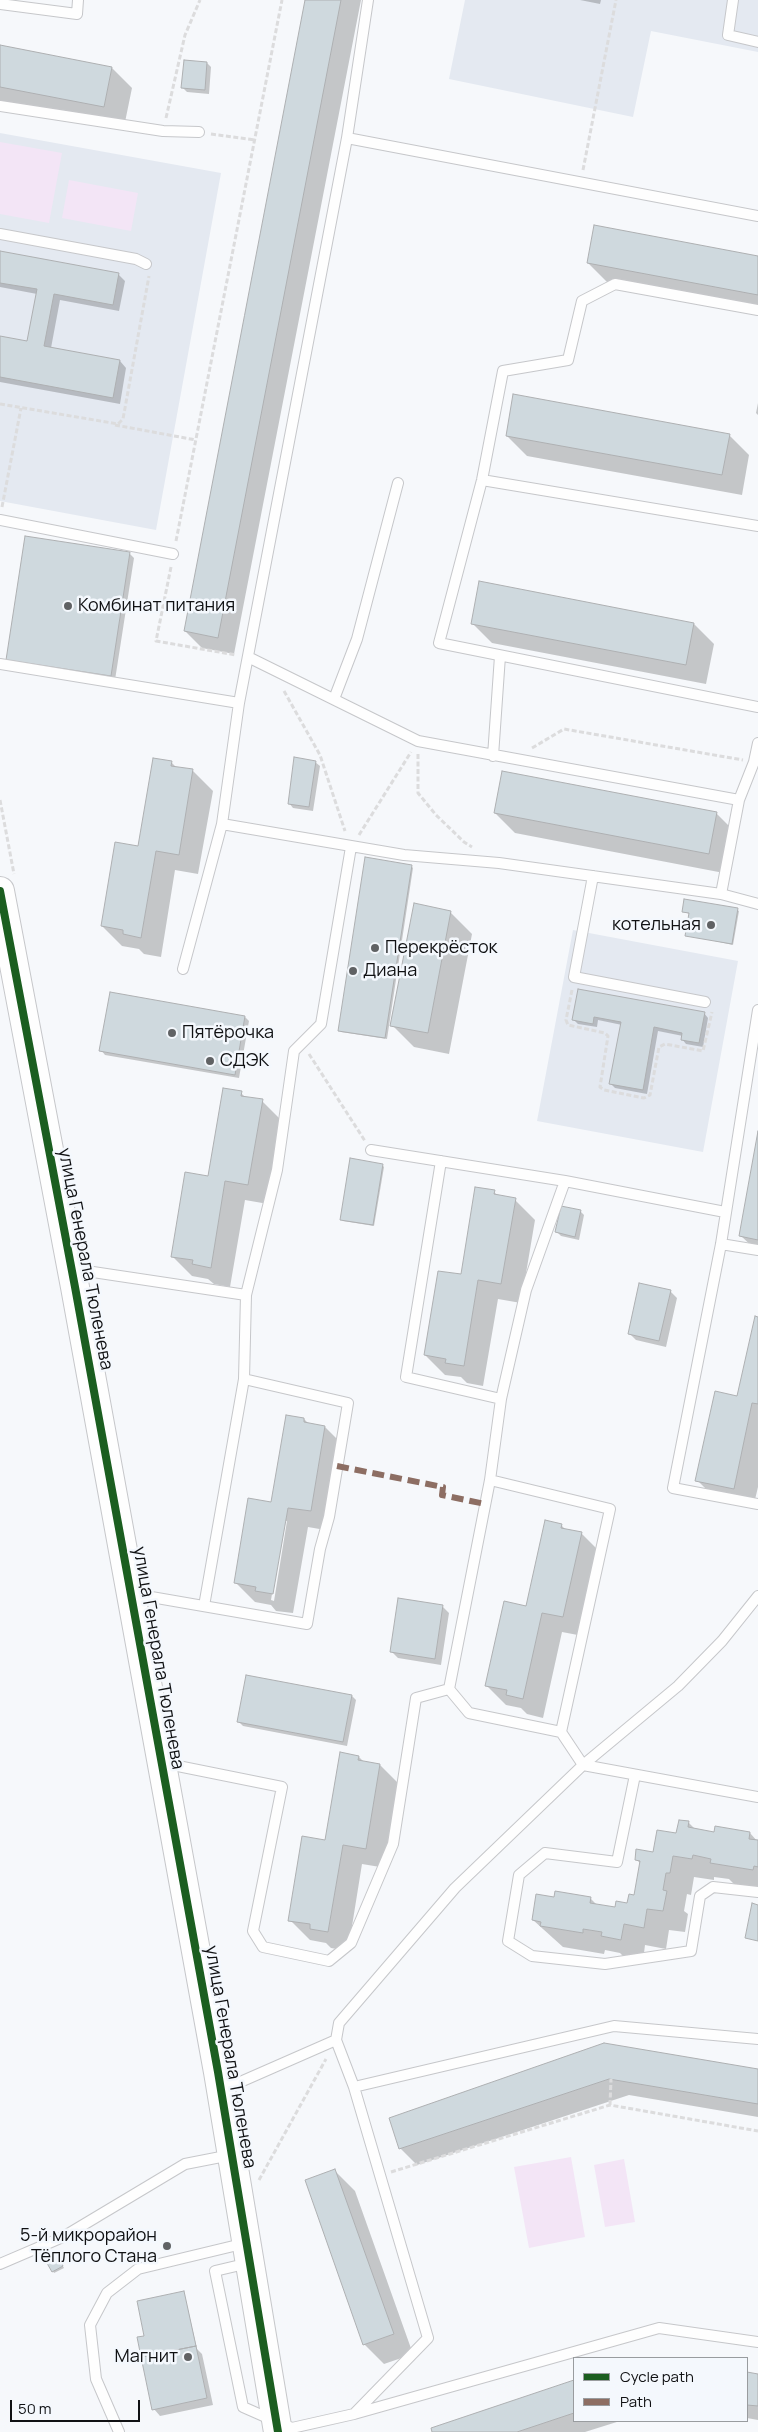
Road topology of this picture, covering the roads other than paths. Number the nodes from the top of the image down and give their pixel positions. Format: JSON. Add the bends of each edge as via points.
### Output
{"nodes":[{"id":1,"x":78,"y":0,"type":"edge"},
{"id":2,"x":368,"y":0,"type":"edge"},
{"id":3,"x":733,"y":0,"type":"edge"},
{"id":4,"x":0,"y":4,"type":"edge"},
{"id":5,"x":758,"y":42,"type":"edge"},
{"id":6,"x":0,"y":106,"type":"edge"},
{"id":7,"x":199,"y":132,"type":"road end"},
{"id":8,"x":347,"y":138,"type":"junction"},
{"id":9,"x":758,"y":216,"type":"edge"},
{"id":10,"x":0,"y":234,"type":"edge"},
{"id":11,"x":146,"y":264,"type":"road end"},
{"id":12,"x":758,"y":310,"type":"edge"},
{"id":13,"x":482,"y":480,"type":"junction"},
{"id":14,"x":398,"y":482,"type":"dead end"},
{"id":15,"x":0,"y":520,"type":"edge"},
{"id":16,"x":758,"y":526,"type":"edge"},
{"id":17,"x":173,"y":554,"type":"road end"},
{"id":18,"x":500,"y":656,"type":"junction"},
{"id":19,"x":248,"y":657,"type":"junction"},
{"id":20,"x":0,"y":664,"type":"edge"},
{"id":21,"x":334,"y":700,"type":"junction"},
{"id":22,"x":239,"y":703,"type":"junction"},
{"id":23,"x":758,"y":707,"type":"edge"},
{"id":24,"x":758,"y":743,"type":"edge"},
{"id":25,"x":494,"y":756,"type":"junction"},
{"id":26,"x":756,"y":762,"type":"edge"},
{"id":27,"x":740,"y":800,"type":"junction"},
{"id":28,"x":222,"y":824,"type":"junction"},
{"id":29,"x":351,"y":847,"type":"junction"},
{"id":30,"x":593,"y":876,"type":"junction"},
{"id":31,"x":0,"y":891,"type":"edge"},
{"id":32,"x":721,"y":894,"type":"junction"},
{"id":33,"x":758,"y":904,"type":"edge"},
{"id":34,"x":183,"y":969,"type":"dead end"},
{"id":35,"x":705,"y":1002,"type":"road end"},
{"id":36,"x":758,"y":1010,"type":"edge"},
{"id":37,"x":370,"y":1150,"type":"road end"},
{"id":38,"x":441,"y":1161,"type":"junction"},
{"id":39,"x":565,"y":1181,"type":"junction"},
{"id":40,"x":725,"y":1212,"type":"junction"},
{"id":41,"x":721,"y":1244,"type":"junction"},
{"id":42,"x":758,"y":1250,"type":"edge"},
{"id":43,"x":72,"y":1268,"type":"junction"},
{"id":44,"x":246,"y":1295,"type":"junction"},
{"id":45,"x":244,"y":1379,"type":"junction"},
{"id":46,"x":501,"y":1398,"type":"junction"},
{"id":47,"x":490,"y":1480,"type":"junction"},
{"id":48,"x":758,"y":1504,"type":"edge"},
{"id":49,"x":130,"y":1593,"type":"junction"},
{"id":50,"x":758,"y":1596,"type":"edge"},
{"id":51,"x":204,"y":1606,"type":"junction"},
{"id":52,"x":449,"y":1689,"type":"junction"},
{"id":53,"x":561,"y":1732,"type":"junction"},
{"id":54,"x":162,"y":1762,"type":"junction"},
{"id":55,"x":583,"y":1765,"type":"junction"},
{"id":56,"x":634,"y":1775,"type":"junction"},
{"id":57,"x":758,"y":1797,"type":"edge"},
{"id":58,"x":758,"y":1892,"type":"edge"},
{"id":59,"x":758,"y":2039,"type":"edge"},
{"id":60,"x":336,"y":2040,"type":"junction"},
{"id":61,"x":354,"y":2087,"type":"junction"},
{"id":62,"x":221,"y":2090,"type":"junction"},
{"id":63,"x":232,"y":2155,"type":"junction"},
{"id":64,"x":249,"y":2253,"type":"junction"},
{"id":65,"x":0,"y":2264,"type":"edge"},
{"id":66,"x":758,"y":2342,"type":"edge"},
{"id":67,"x":354,"y":2414,"type":"junction"},
{"id":68,"x":278,"y":2427,"type":"edge"},
{"id":69,"x":119,"y":2432,"type":"edge"}],
"edges":[{"from":1,"to":4,"type":"lane","via":[[77,14]]},
{"from":2,"to":8,"type":"lane"},
{"from":3,"to":5,"type":"lane","via":[[728,35]]},
{"from":6,"to":7,"type":"lane","via":[[163,131]]},
{"from":8,"to":9,"type":"lane"},
{"from":8,"to":19,"type":"lane"},
{"from":10,"to":11,"type":"lane","via":[[136,259]]},
{"from":12,"to":13,"type":"lane","via":[[615,284],[582,301],[568,360],[503,371]]},
{"from":13,"to":16,"type":"lane"},
{"from":13,"to":18,"type":"lane","via":[[439,643]]},
{"from":14,"to":21,"type":"lane","via":[[357,639]]},
{"from":15,"to":17,"type":"lane"},
{"from":18,"to":23,"type":"lane"},
{"from":18,"to":25,"type":"lane"},
{"from":19,"to":21,"type":"lane"},
{"from":19,"to":22,"type":"lane"},
{"from":20,"to":22,"type":"lane"},
{"from":21,"to":25,"type":"lane","via":[[418,740]]},
{"from":22,"to":28,"type":"lane"},
{"from":24,"to":26,"type":"lane"},
{"from":25,"to":27,"type":"lane"},
{"from":26,"to":27,"type":"lane"},
{"from":27,"to":32,"type":"lane"},
{"from":28,"to":29,"type":"lane"},
{"from":28,"to":34,"type":"lane"},
{"from":29,"to":30,"type":"lane"},
{"from":29,"to":44,"type":"lane","via":[[321,1024],[294,1051],[277,1170]]},
{"from":30,"to":32,"type":"lane"},
{"from":30,"to":35,"type":"lane","via":[[574,977]]},
{"from":31,"to":43,"type":"street","name":"улица Генерала Тюленева"},
{"from":32,"to":33,"type":"lane"},
{"from":36,"to":40,"type":"lane"},
{"from":37,"to":38,"type":"lane"},
{"from":38,"to":39,"type":"lane"},
{"from":38,"to":46,"type":"lane","via":[[406,1377]]},
{"from":39,"to":40,"type":"lane"},
{"from":39,"to":46,"type":"lane","via":[[526,1290]]},
{"from":40,"to":41,"type":"lane"},
{"from":41,"to":42,"type":"lane"},
{"from":41,"to":48,"type":"lane","via":[[673,1488]]},
{"from":43,"to":44,"type":"lane"},
{"from":43,"to":49,"type":"street","name":"улица Генерала Тюленева"},
{"from":44,"to":45,"type":"lane"},
{"from":45,"to":51,"type":"lane"},
{"from":45,"to":51,"type":"lane","via":[[348,1403],[329,1517],[307,1624]]},
{"from":46,"to":47,"type":"lane"},
{"from":47,"to":52,"type":"lane"},
{"from":47,"to":53,"type":"lane","via":[[610,1509]]},
{"from":49,"to":51,"type":"lane"},
{"from":49,"to":54,"type":"street","name":"улица Генерала Тюленева"},
{"from":50,"to":55,"type":"lane","via":[[722,1641],[678,1686]]},
{"from":52,"to":53,"type":"lane","via":[[469,1713]]},
{"from":52,"to":54,"type":"lane","via":[[416,1698],[393,1844],[351,1943],[329,1961],[263,1947],[253,1930],[282,1787]]},
{"from":53,"to":55,"type":"lane"},
{"from":54,"to":62,"type":"street","name":"улица Генерала Тюленева"},
{"from":55,"to":56,"type":"lane"},
{"from":55,"to":60,"type":"lane","via":[[455,1888],[339,2023]]},
{"from":56,"to":57,"type":"lane"},
{"from":56,"to":58,"type":"lane","via":[[617,1862],[545,1853],[520,1875],[508,1941],[532,1956],[605,1964],[691,1951],[700,1896],[713,1886]]},
{"from":59,"to":61,"type":"lane","via":[[614,2026]]},
{"from":60,"to":61,"type":"lane"},
{"from":60,"to":62,"type":"lane"},
{"from":61,"to":67,"type":"lane","via":[[428,2338]]},
{"from":62,"to":63,"type":"street","name":"улица Генерала Тюленева"},
{"from":63,"to":64,"type":"street","name":"улица Генерала Тюленева"},
{"from":63,"to":65,"type":"lane","via":[[186,2164],[63,2237]]},
{"from":64,"to":68,"type":"street","name":"улица Генерала Тюленева"},
{"from":64,"to":68,"type":"lane","via":[[215,2271],[243,2407]]},
{"from":64,"to":69,"type":"lane","via":[[138,2269],[106,2293],[90,2325],[96,2379]]},
{"from":66,"to":67,"type":"lane","via":[[658,2328]]},
{"from":67,"to":68,"type":"lane","via":[[292,2428]]}]}
